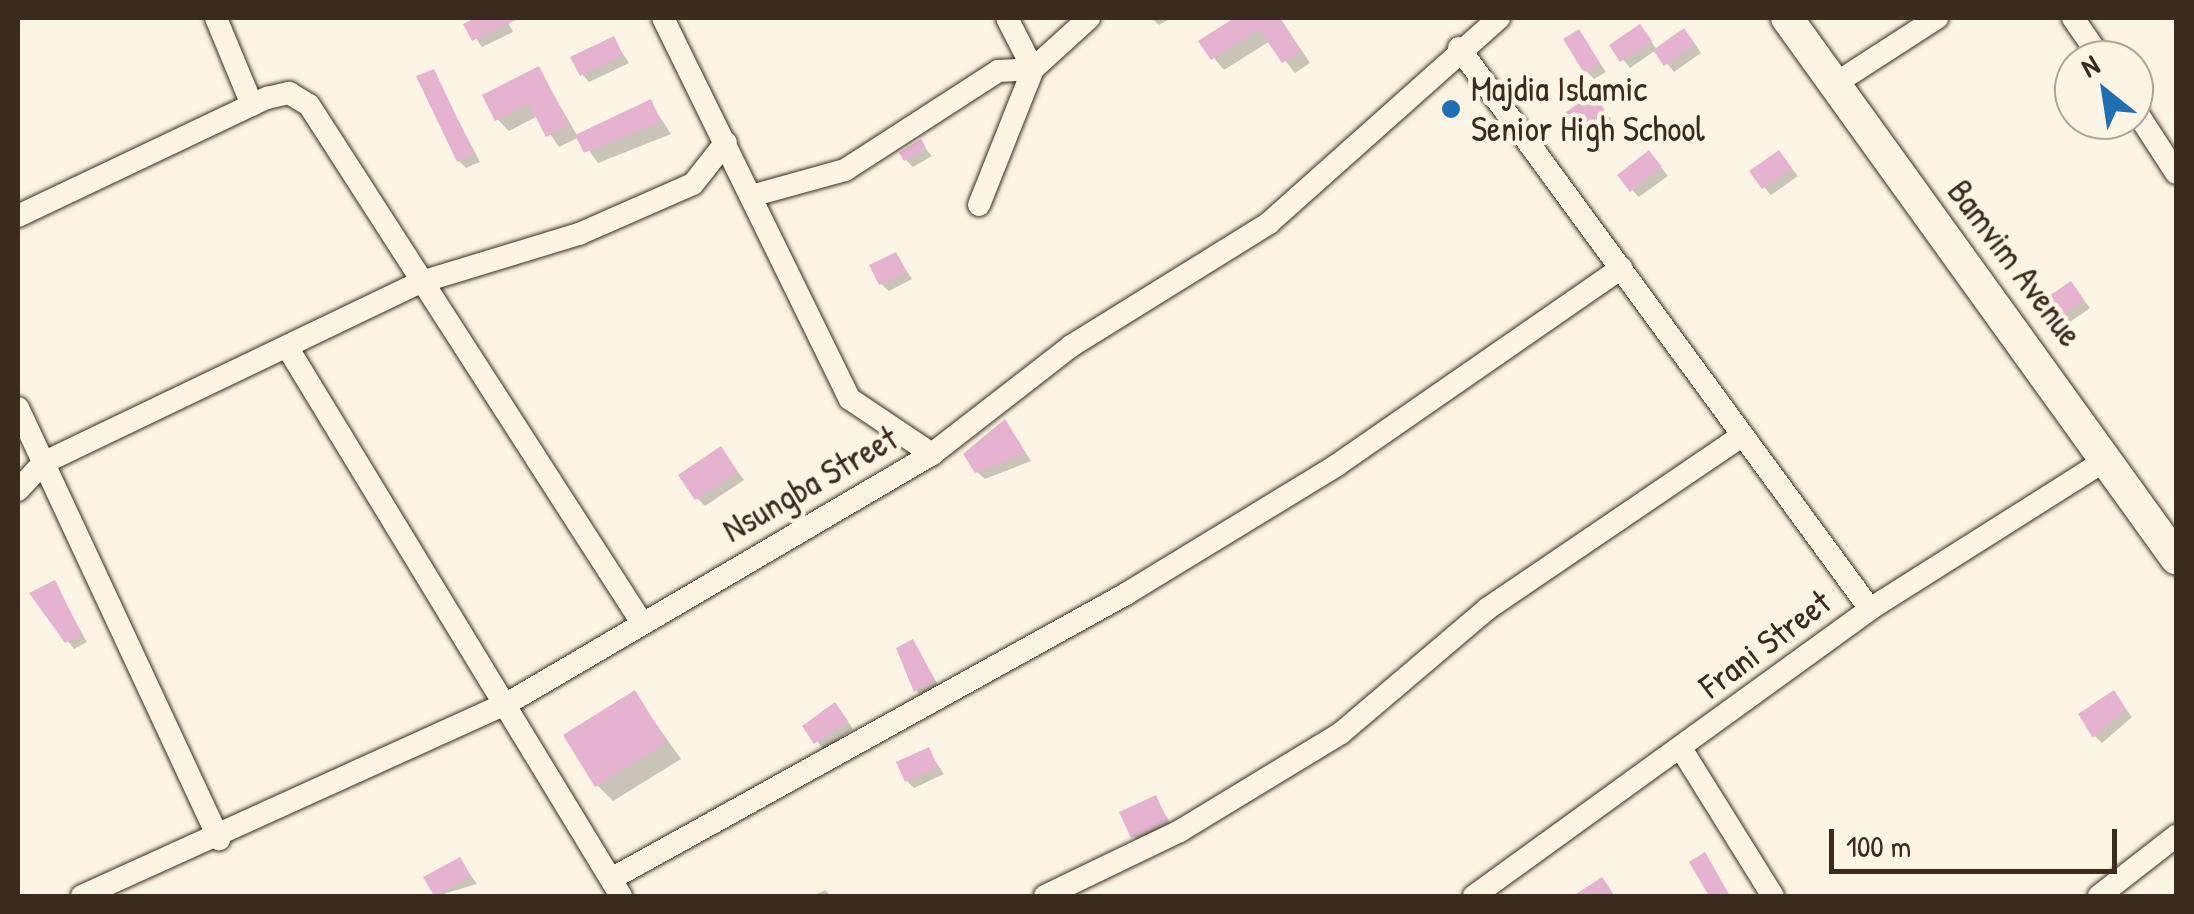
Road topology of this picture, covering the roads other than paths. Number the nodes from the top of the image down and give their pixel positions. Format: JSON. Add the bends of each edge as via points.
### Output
{"nodes":[{"id":1,"x":216,"y":18,"type":"edge"},
{"id":2,"x":663,"y":18,"type":"edge"},
{"id":3,"x":1006,"y":18,"type":"edge"},
{"id":4,"x":1089,"y":18,"type":"edge"},
{"id":5,"x":1499,"y":18,"type":"edge"},
{"id":6,"x":1786,"y":18,"type":"edge"},
{"id":7,"x":1937,"y":18,"type":"edge"},
{"id":8,"x":2073,"y":18,"type":"edge"},
{"id":9,"x":2088,"y":40,"type":"edge"},
{"id":10,"x":1459,"y":48,"type":"junction"},
{"id":11,"x":1033,"y":69,"type":"junction"},
{"id":12,"x":1833,"y":85,"type":"junction"},
{"id":13,"x":252,"y":105,"type":"junction"},
{"id":14,"x":2154,"y":139,"type":"edge"},
{"id":15,"x":726,"y":142,"type":"junction"},
{"id":16,"x":2176,"y":173,"type":"edge"},
{"id":17,"x":750,"y":196,"type":"junction"},
{"id":18,"x":979,"y":205,"type":"dead end"},
{"id":19,"x":18,"y":216,"type":"edge"},
{"id":20,"x":1622,"y":268,"type":"junction"},
{"id":21,"x":421,"y":282,"type":"junction"},
{"id":22,"x":289,"y":350,"type":"junction"},
{"id":23,"x":18,"y":408,"type":"edge"},
{"id":24,"x":1740,"y":436,"type":"junction"},
{"id":25,"x":932,"y":454,"type":"junction"},
{"id":26,"x":2107,"y":459,"type":"junction"},
{"id":27,"x":43,"y":464,"type":"junction"},
{"id":28,"x":18,"y":490,"type":"edge"},
{"id":29,"x":2176,"y":558,"type":"edge"},
{"id":30,"x":1870,"y":609,"type":"junction"},
{"id":31,"x":642,"y":623,"type":"junction"},
{"id":32,"x":508,"y":702,"type":"junction"},
{"id":33,"x":1682,"y":750,"type":"junction"},
{"id":34,"x":2176,"y":836,"type":"edge"},
{"id":35,"x":219,"y":839,"type":"junction"},
{"id":36,"x":616,"y":888,"type":"edge"},
{"id":37,"x":82,"y":896,"type":"edge"},
{"id":38,"x":1045,"y":896,"type":"edge"},
{"id":39,"x":1474,"y":896,"type":"edge"},
{"id":40,"x":1774,"y":896,"type":"edge"},
{"id":41,"x":2099,"y":896,"type":"edge"}],
"edges":[{"from":1,"to":13,"type":"street"},
{"from":2,"to":15,"type":"street"},
{"from":3,"to":11,"type":"street"},
{"from":4,"to":11,"type":"street"},
{"from":5,"to":10,"type":"street","name":"Nsungba Street"},
{"from":6,"to":12,"type":"street","name":"Bamvim Avenue"},
{"from":7,"to":12,"type":"street"},
{"from":8,"to":9,"type":"street"},
{"from":10,"to":20,"type":"street"},
{"from":10,"to":25,"type":"street","name":"Nsungba Street","via":[[1269,222],[1071,346]]},
{"from":11,"to":17,"type":"street","via":[[998,71],[845,170]]},
{"from":11,"to":18,"type":"street"},
{"from":12,"to":26,"type":"street","name":"Bamvim Avenue"},
{"from":13,"to":19,"type":"street"},
{"from":13,"to":21,"type":"street","via":[[289,94],[309,105]]},
{"from":14,"to":16,"type":"street"},
{"from":15,"to":17,"type":"street"},
{"from":15,"to":21,"type":"street","via":[[694,184],[579,234]]},
{"from":17,"to":25,"type":"street","via":[[850,399]]},
{"from":20,"to":24,"type":"street"},
{"from":20,"to":36,"type":"street","via":[[1337,465]]},
{"from":21,"to":22,"type":"street"},
{"from":21,"to":31,"type":"street"},
{"from":22,"to":27,"type":"street"},
{"from":22,"to":32,"type":"street"},
{"from":23,"to":27,"type":"street"},
{"from":24,"to":30,"type":"street"},
{"from":24,"to":38,"type":"street","via":[[1502,598],[1340,733],[1180,830]]},
{"from":25,"to":31,"type":"street","name":"Nsungba Street"},
{"from":26,"to":29,"type":"street","name":"Bamvim Avenue"},
{"from":26,"to":30,"type":"street","name":"Frani Street"},
{"from":27,"to":28,"type":"street"},
{"from":27,"to":35,"type":"street"},
{"from":30,"to":33,"type":"street","name":"Frani Street"},
{"from":31,"to":32,"type":"street","name":"Nsungba Street"},
{"from":32,"to":35,"type":"street","name":"Nsungba Street"},
{"from":32,"to":36,"type":"street"},
{"from":33,"to":39,"type":"street","name":"Frani Street"},
{"from":33,"to":40,"type":"street"},
{"from":34,"to":41,"type":"street"},
{"from":35,"to":37,"type":"street","name":"Nsungba Street"}]}
